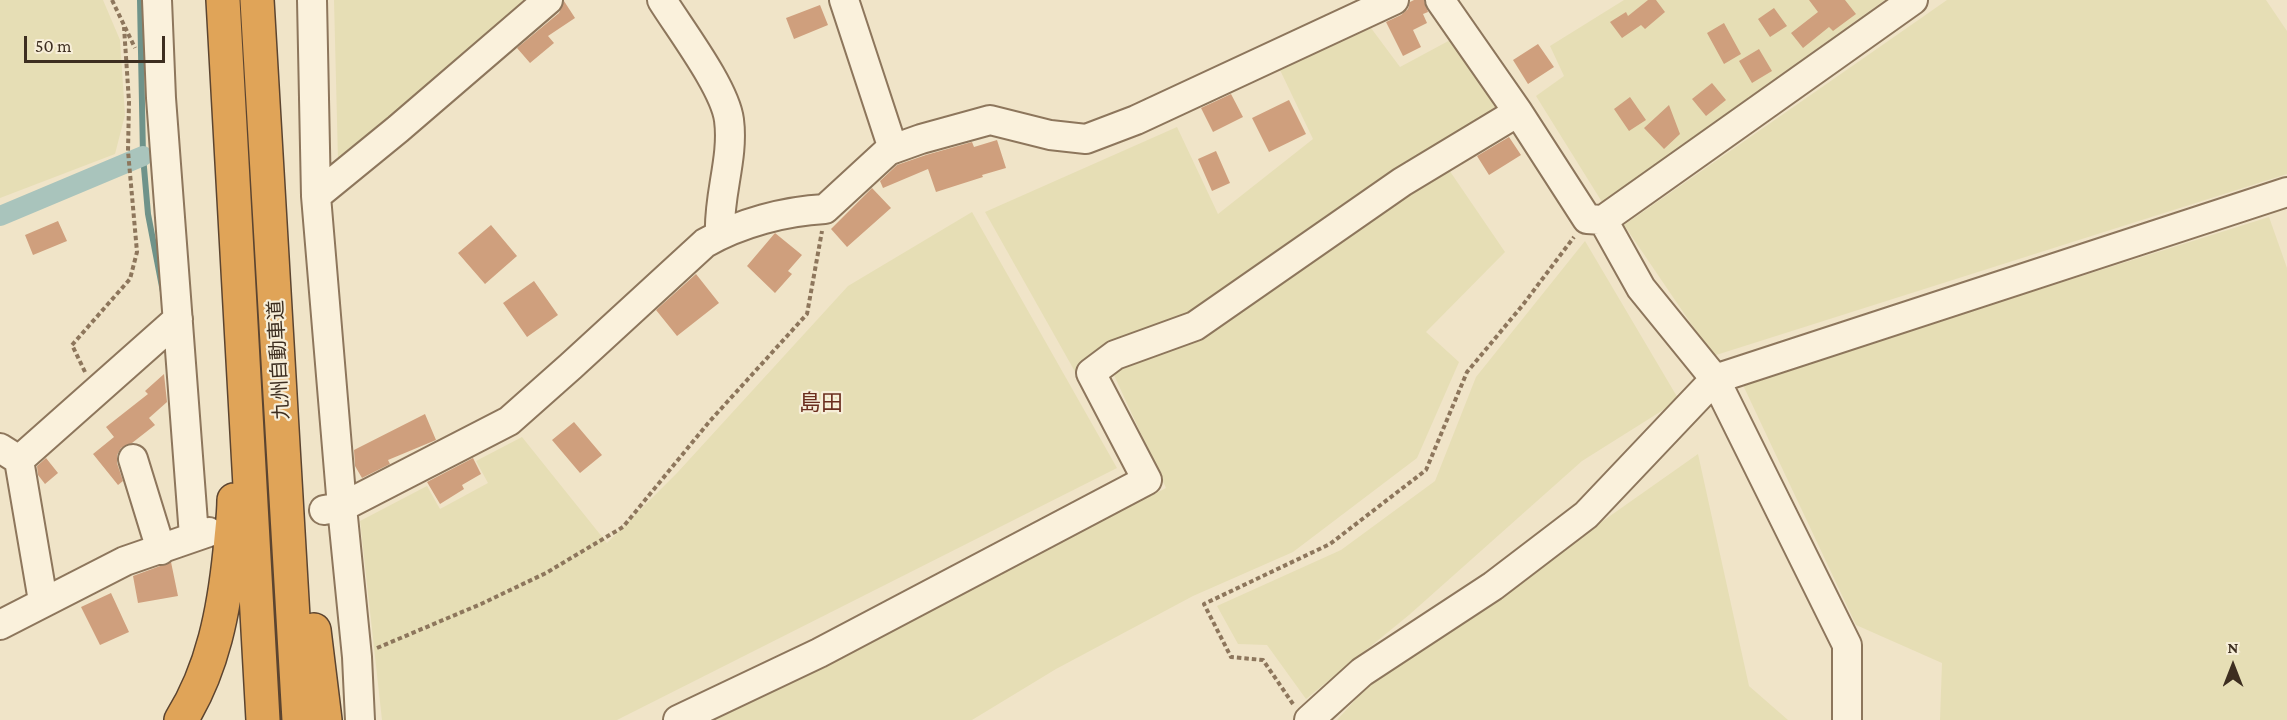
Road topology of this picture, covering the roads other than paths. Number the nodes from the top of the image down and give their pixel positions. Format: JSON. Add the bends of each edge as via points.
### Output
{"nodes":[{"id":1,"x":157,"y":0,"type":"edge"},
{"id":2,"x":223,"y":0,"type":"edge"},
{"id":3,"x":257,"y":0,"type":"edge"},
{"id":4,"x":312,"y":0,"type":"edge"},
{"id":5,"x":548,"y":0,"type":"edge"},
{"id":6,"x":662,"y":0,"type":"edge"},
{"id":7,"x":844,"y":0,"type":"edge"},
{"id":8,"x":1440,"y":0,"type":"edge"},
{"id":9,"x":1913,"y":0,"type":"edge"},
{"id":10,"x":1380,"y":3,"type":"edge"},
{"id":11,"x":1518,"y":112,"type":"junction"},
{"id":12,"x":893,"y":149,"type":"junction"},
{"id":13,"x":233,"y":172,"type":"junction"},
{"id":14,"x":316,"y":196,"type":"junction"},
{"id":15,"x":2286,"y":197,"type":"edge"},
{"id":16,"x":1595,"y":220,"type":"junction"},
{"id":17,"x":720,"y":234,"type":"junction"},
{"id":18,"x":178,"y":319,"type":"junction"},
{"id":19,"x":279,"y":370,"type":"junction"},
{"id":20,"x":1714,"y":379,"type":"junction"},
{"id":21,"x":10,"y":454,"type":"edge"},
{"id":22,"x":133,"y":459,"type":"dead end"},
{"id":23,"x":333,"y":509,"type":"junction"},
{"id":24,"x":161,"y":550,"type":"junction"},
{"id":25,"x":43,"y":601,"type":"junction"},
{"id":26,"x":0,"y":625,"type":"edge"},
{"id":27,"x":1304,"y":716,"type":"edge"},
{"id":28,"x":181,"y":720,"type":"edge"},
{"id":29,"x":263,"y":720,"type":"edge"},
{"id":30,"x":299,"y":720,"type":"edge"},
{"id":31,"x":325,"y":720,"type":"edge"},
{"id":32,"x":360,"y":720,"type":"edge"},
{"id":33,"x":678,"y":720,"type":"edge"},
{"id":34,"x":1846,"y":720,"type":"edge"}],
"edges":[{"from":1,"to":18,"type":"street"},
{"from":2,"to":13,"type":"highway","name":"九州自動車道"},
{"from":3,"to":19,"type":"highway","name":"九州自動車道"},
{"from":4,"to":14,"type":"street"},
{"from":5,"to":14,"type":"street"},
{"from":6,"to":17,"type":"street","via":[[719,90],[729,119]]},
{"from":7,"to":12,"type":"street"},
{"from":8,"to":11,"type":"street"},
{"from":9,"to":16,"type":"street"},
{"from":10,"to":12,"type":"street","via":[[1136,120],[1086,139],[1050,135],[990,120]]},
{"from":11,"to":16,"type":"street"},
{"from":11,"to":33,"type":"street","via":[[1402,182],[1195,326],[1115,355],[1091,373],[1147,480],[819,653]]},
{"from":12,"to":17,"type":"street","via":[[825,209],[773,217]]},
{"from":13,"to":28,"type":"highway","via":[[234,509],[226,594],[212,652]]},
{"from":13,"to":29,"type":"highway","name":"九州自動車道"},
{"from":14,"to":23,"type":"street"},
{"from":15,"to":20,"type":"street"},
{"from":16,"to":20,"type":"street","via":[[1641,288]]},
{"from":17,"to":23,"type":"street","via":[[705,243],[510,421]]},
{"from":18,"to":21,"type":"street"},
{"from":18,"to":24,"type":"street","via":[[201,534]]},
{"from":19,"to":30,"type":"highway","name":"九州自動車道"},
{"from":19,"to":31,"type":"highway"},
{"from":20,"to":27,"type":"street","via":[[1586,515],[1493,586],[1362,672]]},
{"from":20,"to":34,"type":"street","via":[[1847,645]]},
{"from":21,"to":25,"type":"street"},
{"from":22,"to":24,"type":"street"},
{"from":23,"to":32,"type":"street","via":[[357,657]]},
{"from":24,"to":25,"type":"street","via":[[125,561]]},
{"from":25,"to":26,"type":"street"}]}
